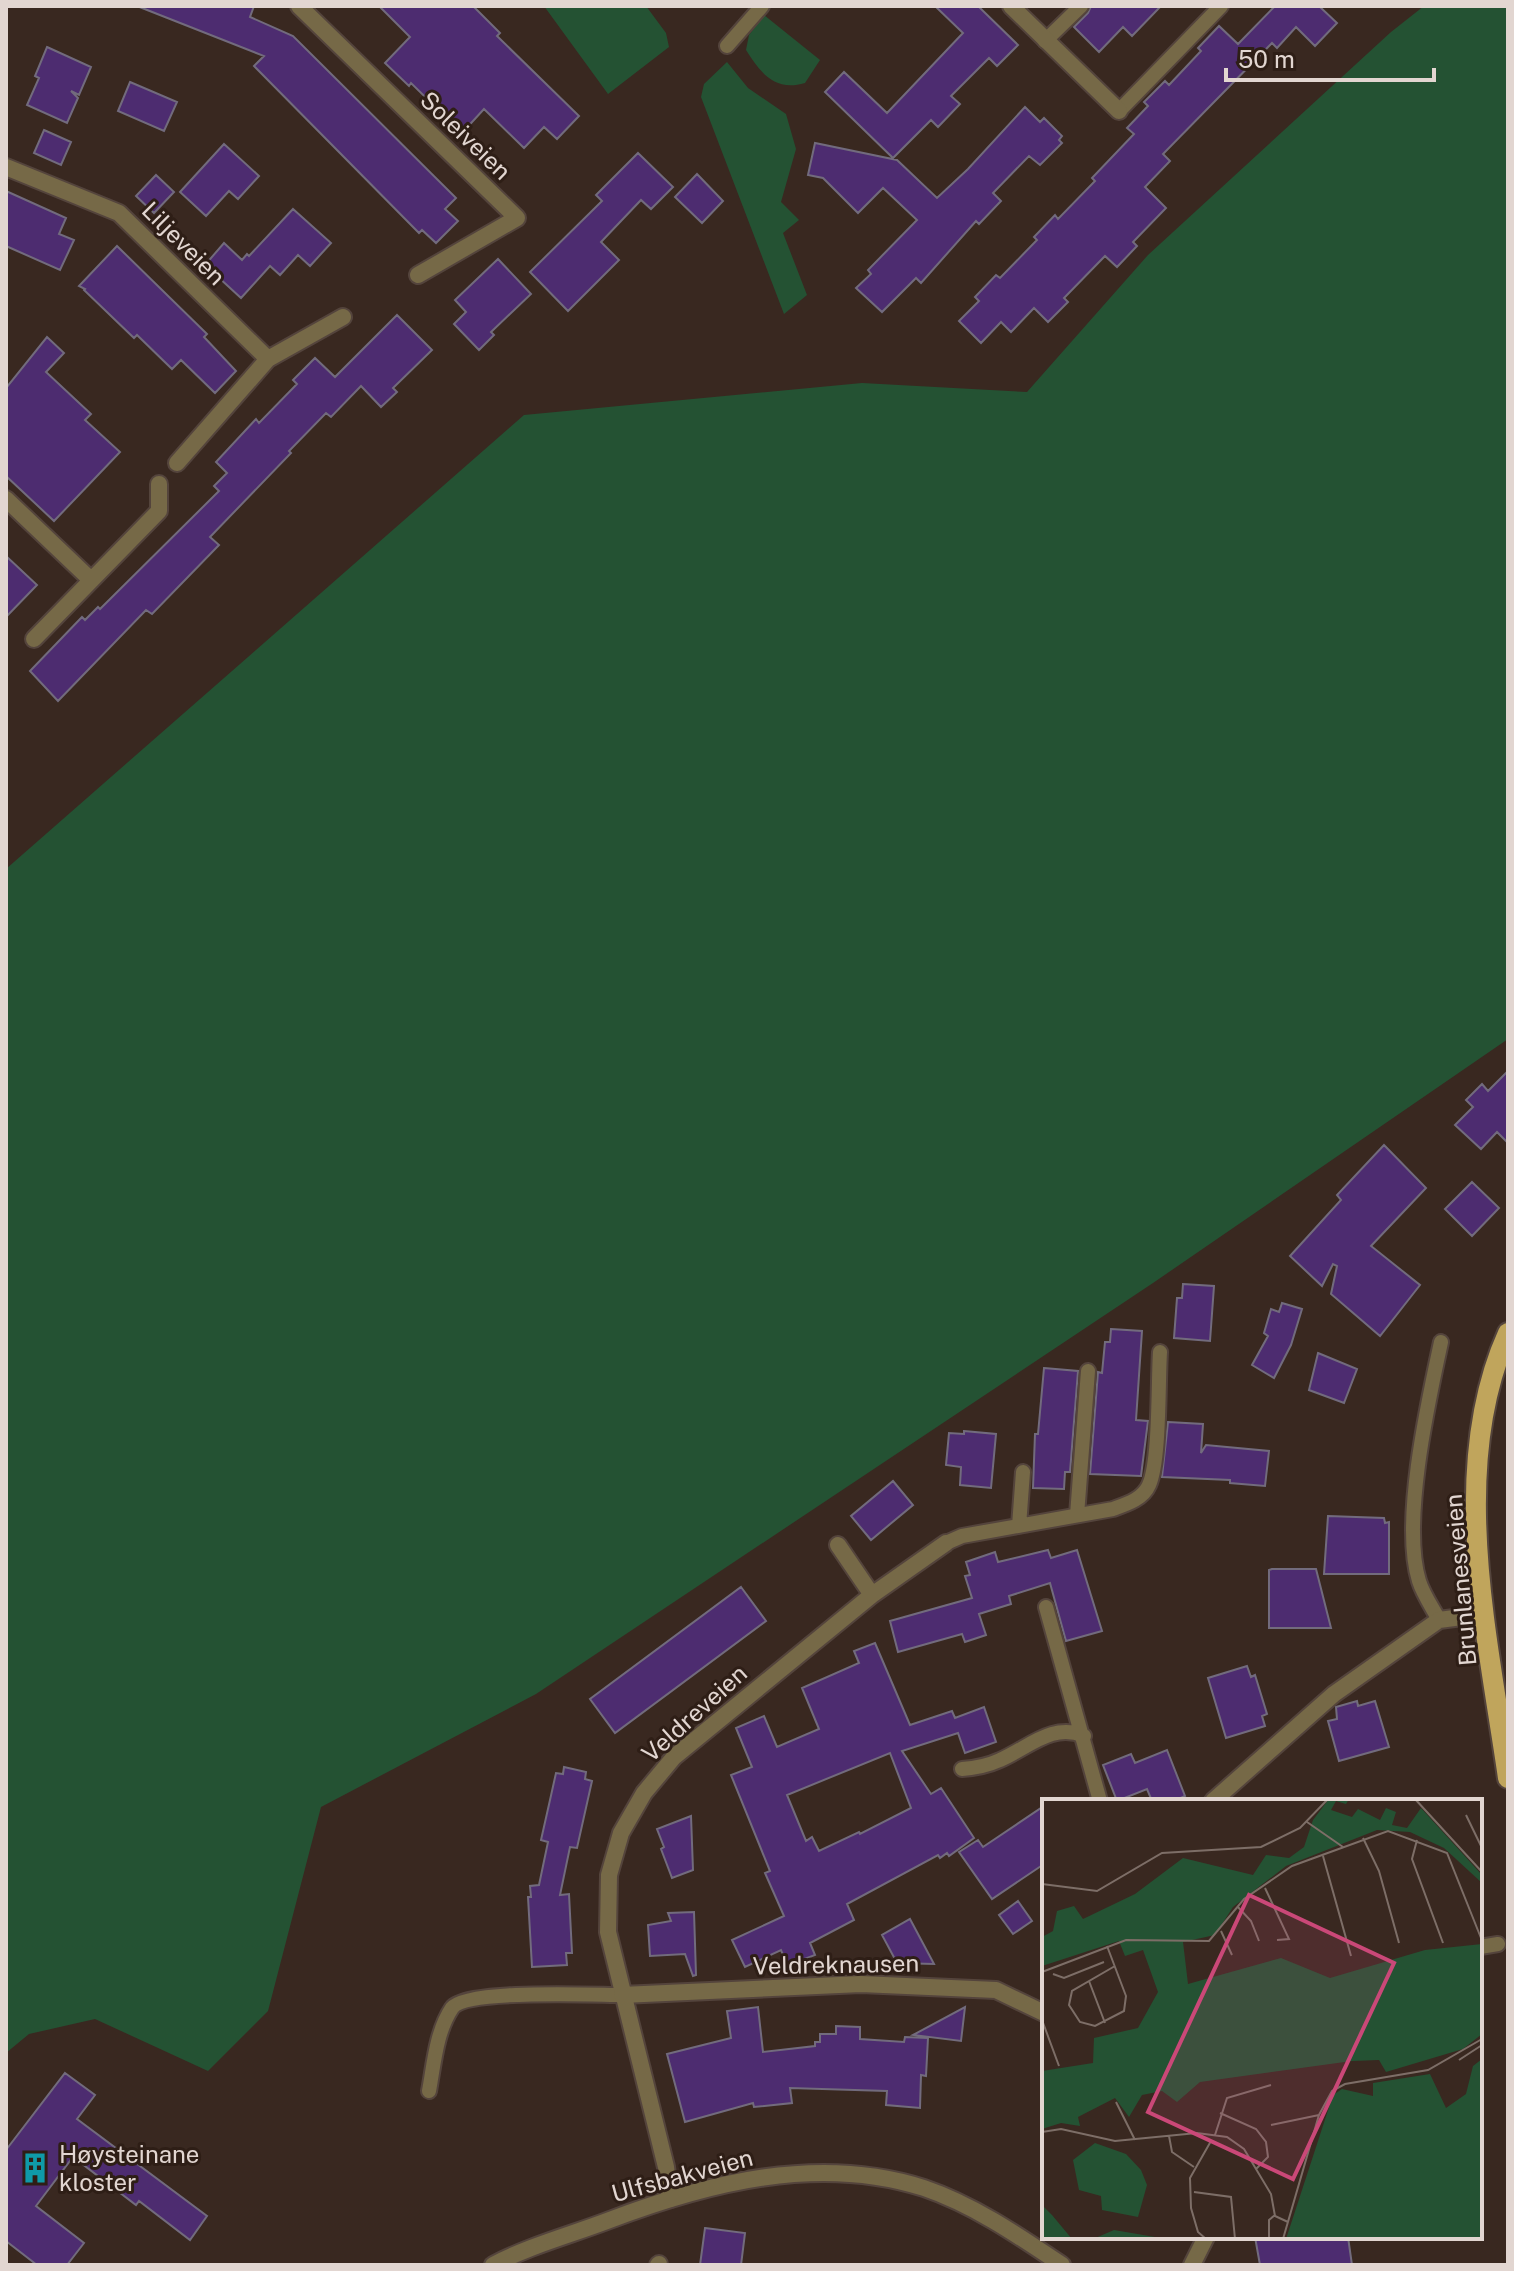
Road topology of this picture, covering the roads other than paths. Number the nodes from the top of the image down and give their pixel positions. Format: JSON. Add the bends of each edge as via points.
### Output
{"nodes":[{"id":1,"x":299,"y":6,"type":"edge"},
{"id":2,"x":762,"y":6,"type":"edge"},
{"id":3,"x":1011,"y":6,"type":"edge"},
{"id":4,"x":1081,"y":6,"type":"edge"},
{"id":5,"x":1221,"y":6,"type":"edge"},
{"id":6,"x":1045,"y":41,"type":"junction"},
{"id":7,"x":727,"y":46,"type":"dead end"},
{"id":8,"x":1119,"y":111,"type":"joint"},
{"id":9,"x":6,"y":167,"type":"edge"},
{"id":10,"x":418,"y":275,"type":"dead end"},
{"id":11,"x":343,"y":317,"type":"dead end"},
{"id":12,"x":268,"y":359,"type":"junction"},
{"id":13,"x":177,"y":463,"type":"dead end"},
{"id":14,"x":159,"y":484,"type":"dead end"},
{"id":15,"x":6,"y":499,"type":"edge"},
{"id":16,"x":91,"y":580,"type":"junction"},
{"id":17,"x":34,"y":639,"type":"dead end"},
{"id":18,"x":1508,"y":1333,"type":"edge"},
{"id":19,"x":1441,"y":1342,"type":"dead end"},
{"id":20,"x":1160,"y":1352,"type":"dead end"},
{"id":21,"x":1088,"y":1371,"type":"dead end"},
{"id":22,"x":1023,"y":1472,"type":"dead end"},
{"id":23,"x":1077,"y":1515,"type":"junction"},
{"id":24,"x":1019,"y":1526,"type":"junction"},
{"id":25,"x":946,"y":1543,"type":"joint"},
{"id":26,"x":838,"y":1545,"type":"dead end"},
{"id":27,"x":872,"y":1595,"type":"junction"},
{"id":28,"x":1046,"y":1607,"type":"dead end"},
{"id":29,"x":1485,"y":1614,"type":"junction"},
{"id":30,"x":1439,"y":1620,"type":"junction"},
{"id":31,"x":1084,"y":1736,"type":"junction"},
{"id":32,"x":962,"y":1769,"type":"dead end"},
{"id":33,"x":1508,"y":1778,"type":"edge"},
{"id":34,"x":1100,"y":1799,"type":"edge"},
{"id":35,"x":1215,"y":1799,"type":"edge"},
{"id":36,"x":1498,"y":1944,"type":"dead end"},
{"id":37,"x":1482,"y":1947,"type":"edge"},
{"id":38,"x":622,"y":1995,"type":"junction"},
{"id":39,"x":1042,"y":2012,"type":"edge"},
{"id":40,"x":429,"y":2091,"type":"dead end"},
{"id":41,"x":670,"y":2199,"type":"junction"},
{"id":42,"x":1205,"y":2239,"type":"edge"},
{"id":43,"x":493,"y":2265,"type":"edge"},
{"id":44,"x":1062,"y":2265,"type":"edge"},
{"id":45,"x":1192,"y":2265,"type":"edge"}],
"edges":[{"from":1,"to":10,"type":"street","name":"Soleiveien","via":[[517,218]]},
{"from":2,"to":7,"type":"lane"},
{"from":3,"to":6,"type":"street"},
{"from":4,"to":6,"type":"lane"},
{"from":5,"to":8,"type":"lane"},
{"from":6,"to":8,"type":"street"},
{"from":9,"to":12,"type":"street","name":"Liljeveien","via":[[119,213]]},
{"from":11,"to":12,"type":"street"},
{"from":12,"to":13,"type":"street"},
{"from":14,"to":16,"type":"street","via":[[159,511]]},
{"from":15,"to":16,"type":"street"},
{"from":16,"to":17,"type":"street"},
{"from":18,"to":29,"type":"main road","name":"Brunlanesveien","via":[[1490,1379],[1479,1441],[1477,1511]]},
{"from":19,"to":30,"type":"lane","via":[[1426,1411],[1413,1540],[1419,1582]]},
{"from":20,"to":23,"type":"lane","via":[[1150,1484],[1128,1504]]},
{"from":21,"to":23,"type":"lane"},
{"from":22,"to":24,"type":"lane"},
{"from":23,"to":24,"type":"lane"},
{"from":24,"to":25,"type":"lane"},
{"from":25,"to":27,"type":"street","name":"Veldreveien"},
{"from":26,"to":27,"type":"street"},
{"from":27,"to":38,"type":"street","name":"Veldreveien","via":[[674,1757],[644,1793],[621,1833],[609,1875],[608,1932]]},
{"from":28,"to":31,"type":"lane"},
{"from":29,"to":30,"type":"street"},
{"from":29,"to":33,"type":"main road","name":"Brunlanesveien"},
{"from":30,"to":35,"type":"street","via":[[1334,1694]]},
{"from":31,"to":32,"type":"lane","via":[[1053,1733],[1002,1760]]},
{"from":31,"to":34,"type":"lane"},
{"from":36,"to":37,"type":"lane"},
{"from":38,"to":39,"type":"street","name":"Veldreknausen","via":[[861,1984],[996,1990]]},
{"from":38,"to":40,"type":"lane","via":[[464,1999],[453,2006],[440,2033]]},
{"from":38,"to":41,"type":"street","name":"Veldreveien"},
{"from":41,"to":43,"type":"street","name":"Ulfsbakveien"},
{"from":41,"to":44,"type":"street","name":"Ulfsbakveien","via":[[777,2174],[878,2178],[968,2206]]},
{"from":42,"to":45,"type":"street"}]}
